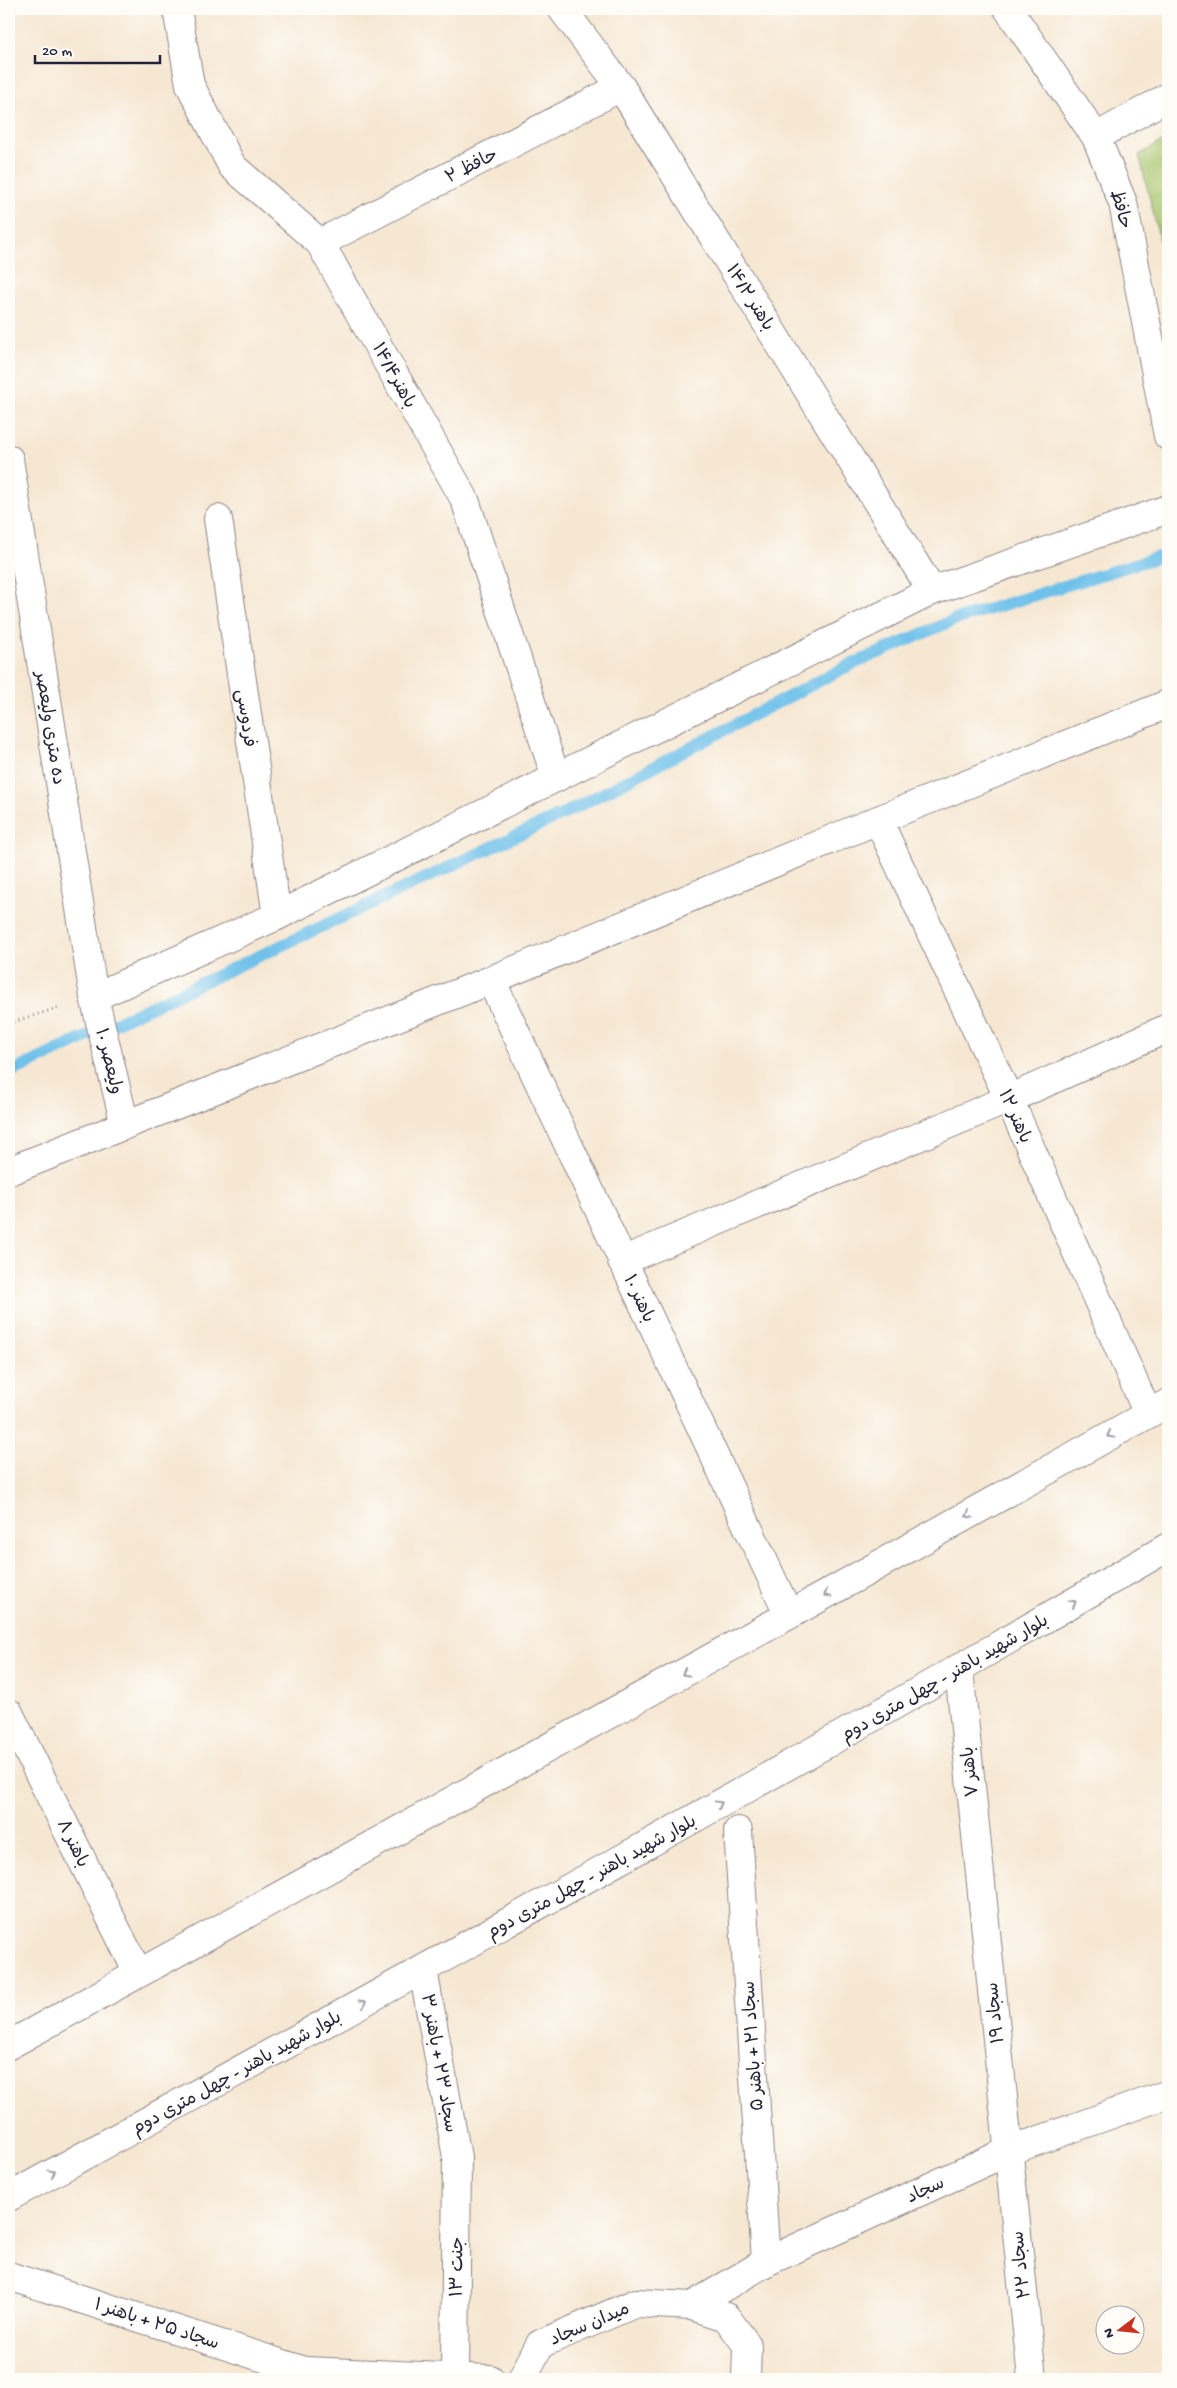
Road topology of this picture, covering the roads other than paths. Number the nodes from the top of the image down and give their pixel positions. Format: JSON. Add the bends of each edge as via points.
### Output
{"nodes":[{"id":1,"x":177,"y":9,"type":"edge"},
{"id":2,"x":562,"y":9,"type":"edge"},
{"id":3,"x":1008,"y":9,"type":"edge"},
{"id":4,"x":621,"y":87,"type":"junction"},
{"id":5,"x":1168,"y":97,"type":"edge"},
{"id":6,"x":1096,"y":137,"type":"junction"},
{"id":7,"x":320,"y":243,"type":"junction"},
{"id":8,"x":1168,"y":436,"type":"edge"},
{"id":9,"x":9,"y":459,"type":"edge"},
{"id":10,"x":1168,"y":509,"type":"edge"},
{"id":11,"x":218,"y":519,"type":"dead end"},
{"id":12,"x":932,"y":591,"type":"junction"},
{"id":13,"x":1168,"y":704,"type":"edge"},
{"id":14,"x":556,"y":778,"type":"junction"},
{"id":15,"x":878,"y":820,"type":"junction"},
{"id":16,"x":277,"y":916,"type":"junction"},
{"id":17,"x":491,"y":980,"type":"junction"},
{"id":18,"x":94,"y":998,"type":"junction"},
{"id":19,"x":1168,"y":1028,"type":"edge"},
{"id":20,"x":1009,"y":1098,"type":"junction"},
{"id":21,"x":125,"y":1125,"type":"junction"},
{"id":22,"x":9,"y":1171,"type":"edge"},
{"id":23,"x":622,"y":1261,"type":"junction"},
{"id":24,"x":1158,"y":1408,"type":"edge"},
{"id":25,"x":1168,"y":1548,"type":"edge"},
{"id":26,"x":789,"y":1615,"type":"junction"},
{"id":27,"x":959,"y":1670,"type":"junction"},
{"id":28,"x":9,"y":1713,"type":"edge"},
{"id":29,"x":738,"y":1831,"type":"dead end"},
{"id":30,"x":980,"y":1874,"type":"joint"},
{"id":31,"x":423,"y":1970,"type":"junction"},
{"id":32,"x":138,"y":1973,"type":"junction"},
{"id":33,"x":9,"y":2045,"type":"edge"},
{"id":34,"x":1168,"y":2094,"type":"edge"},
{"id":35,"x":1009,"y":2151,"type":"junction"},
{"id":36,"x":457,"y":2157,"type":"joint"},
{"id":37,"x":9,"y":2197,"type":"edge"},
{"id":38,"x":766,"y":2262,"type":"junction"},
{"id":39,"x":9,"y":2276,"type":"edge"},
{"id":40,"x":692,"y":2306,"type":"junction"},
{"id":41,"x":294,"y":2375,"type":"edge"},
{"id":42,"x":455,"y":2377,"type":"junction"},
{"id":43,"x":490,"y":2379,"type":"edge"},
{"id":44,"x":522,"y":2379,"type":"edge"},
{"id":45,"x":746,"y":2379,"type":"edge"},
{"id":46,"x":1032,"y":2379,"type":"edge"}],
"edges":[{"from":1,"to":7,"type":"street","name":"باهنر۱۴/۴","via":[[190,85],[232,166]]},
{"from":2,"to":4,"type":"street","name":"باهنر ۱۴/۲"},
{"from":3,"to":6,"type":"street","name":"حافظ"},
{"from":4,"to":7,"type":"street","name":"حافظ ۲"},
{"from":4,"to":12,"type":"street","name":"باهنر ۱۴/۲"},
{"from":5,"to":6,"type":"street"},
{"from":6,"to":8,"type":"street","name":"حافظ","via":[[1123,203]]},
{"from":7,"to":14,"type":"street","name":"باهنر۱۴/۴","via":[[465,500]]},
{"from":9,"to":18,"type":"street","name":"ده متری ولیعصر"},
{"from":10,"to":12,"type":"street"},
{"from":11,"to":16,"type":"street","name":"فردوسی"},
{"from":12,"to":14,"type":"street"},
{"from":13,"to":15,"type":"street"},
{"from":14,"to":16,"type":"street"},
{"from":15,"to":17,"type":"street"},
{"from":15,"to":20,"type":"street","name":"باهنر ۱۲"},
{"from":16,"to":18,"type":"street"},
{"from":17,"to":21,"type":"street"},
{"from":17,"to":23,"type":"street","name":"باهنر ۱۰"},
{"from":18,"to":21,"type":"street","name":"ولیعصر ۱۰"},
{"from":19,"to":20,"type":"street"},
{"from":20,"to":23,"type":"street"},
{"from":20,"to":24,"type":"street","name":"باهنر ۱۲"},
{"from":21,"to":22,"type":"street"},
{"from":23,"to":26,"type":"street","name":"باهنر ۱۰"},
{"from":24,"to":26,"type":"street","one_way":true},
{"from":27,"to":25,"type":"street","name":"بلوار شهید باهنر - چهل متری دوم","one_way":true},
{"from":26,"to":32,"type":"street","one_way":true},
{"from":27,"to":30,"type":"street","name":"باهنر ۷"},
{"from":31,"to":27,"type":"street","name":"بلوار شهید باهنر - چهل متری دوم","one_way":true},
{"from":28,"to":32,"type":"street","name":"باهنر ۸"},
{"from":29,"to":38,"type":"street","name":"سجاد ۲۱ + باهنر ۵"},
{"from":30,"to":35,"type":"street","name":"سجاد ۱۹"},
{"from":31,"to":36,"type":"street","name":"سجاد ۲۳ + باهنر ۳"},
{"from":37,"to":31,"type":"street","name":"بلوار شهید باهنر - چهل متری دوم","one_way":true},
{"from":32,"to":33,"type":"street"},
{"from":34,"to":35,"type":"street","name":"سجاد"},
{"from":35,"to":38,"type":"street","name":"سجاد"},
{"from":35,"to":46,"type":"street","name":"سجاد ۲۲"},
{"from":36,"to":42,"type":"street","name":"جنت ۱۳"},
{"from":38,"to":40,"type":"street","name":"سجاد"},
{"from":39,"to":41,"type":"street","name":"سجاد ۲۵ + باهنر ۱"},
{"from":40,"to":44,"type":"street","name":"میدان سجاد","via":[[636,2303],[540,2344]]},
{"from":40,"to":45,"type":"street","name":"میدان سجاد","via":[[726,2317],[747,2344]]},
{"from":41,"to":42,"type":"street"},
{"from":42,"to":43,"type":"street"}]}
